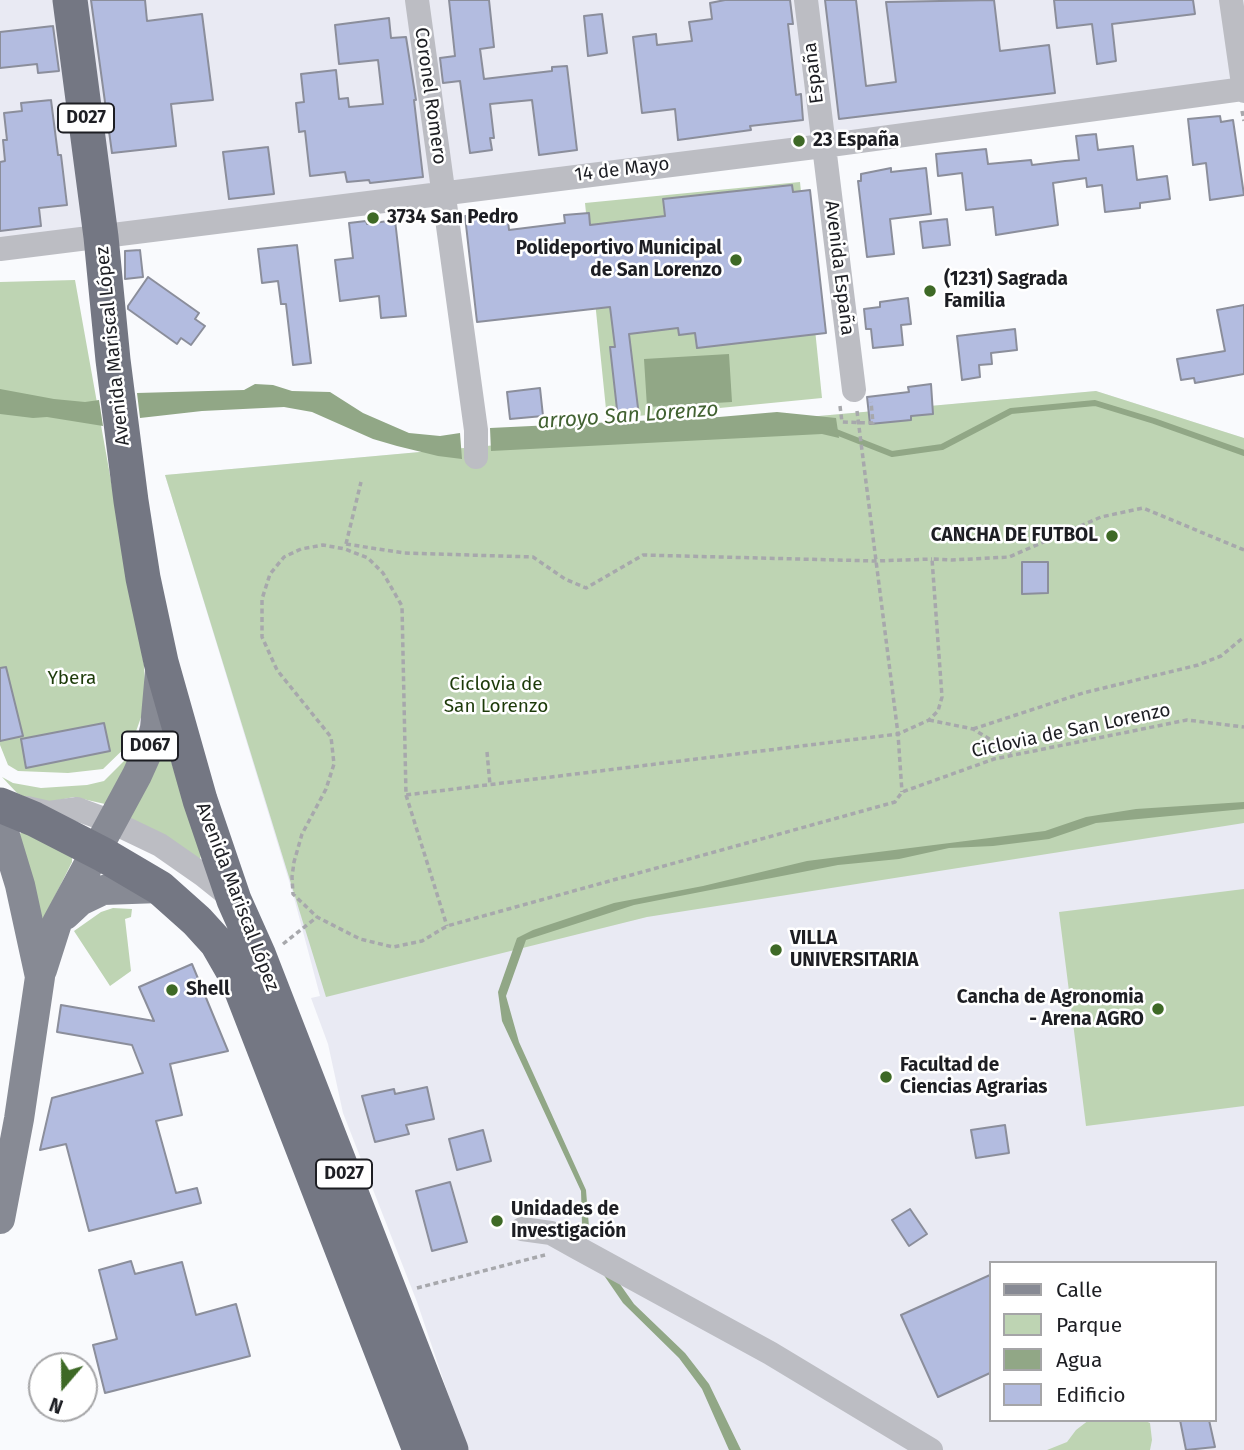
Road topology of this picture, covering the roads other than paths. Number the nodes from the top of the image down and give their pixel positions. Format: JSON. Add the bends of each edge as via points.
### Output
{"nodes":[{"id":1,"x":70,"y":0,"type":"edge"},
{"id":2,"x":417,"y":0,"type":"edge"},
{"id":3,"x":806,"y":0,"type":"edge"},
{"id":4,"x":1231,"y":0,"type":"edge"},
{"id":5,"x":1242,"y":94,"type":"edge"},
{"id":6,"x":823,"y":146,"type":"junction"},
{"id":7,"x":443,"y":192,"type":"junction"},
{"id":8,"x":101,"y":237,"type":"junction"},
{"id":9,"x":0,"y":249,"type":"edge"},
{"id":10,"x":855,"y":396,"type":"road end"},
{"id":11,"x":477,"y":457,"type":"dead end"},
{"id":12,"x":160,"y":662,"type":"junction"},
{"id":13,"x":0,"y":804,"type":"edge"},
{"id":14,"x":0,"y":819,"type":"edge"},
{"id":15,"x":104,"y":836,"type":"junction"},
{"id":16,"x":186,"y":863,"type":"junction"},
{"id":17,"x":160,"y":888,"type":"junction"},
{"id":18,"x":234,"y":900,"type":"junction"},
{"id":19,"x":57,"y":923,"type":"junction"},
{"id":20,"x":40,"y":977,"type":"junction"},
{"id":21,"x":0,"y":1219,"type":"edge"},
{"id":22,"x":522,"y":1229,"type":"dead end"},
{"id":23,"x":420,"y":1450,"type":"edge"},
{"id":24,"x":451,"y":1450,"type":"edge"},
{"id":25,"x":931,"y":1450,"type":"edge"}],
"edges":[{"from":1,"to":8,"type":"highway","number":"D027"},
{"from":2,"to":7,"type":"street","name":"Coronel Romero"},
{"from":3,"to":6,"type":"street","name":"España"},
{"from":4,"to":5,"type":"street"},
{"from":5,"to":6,"type":"street","name":"14 de Mayo"},
{"from":6,"to":7,"type":"street","name":"14 de Mayo"},
{"from":6,"to":10,"type":"street","name":"Avenida España"},
{"from":7,"to":8,"type":"street","name":"14 de Mayo"},
{"from":7,"to":11,"type":"street","name":"Coronel Romero"},
{"from":8,"to":9,"type":"street","name":"14 de Mayo"},
{"from":8,"to":12,"type":"highway","name":"Avenida Mariscal López","number":"D027","via":[[122,437]]},
{"from":12,"to":15,"type":"main road","number":"D067","via":[[151,744]]},
{"from":12,"to":18,"type":"highway","name":"Avenida Mariscal López","number":"D027"},
{"from":13,"to":15,"type":"highway","number":"D027","via":[[34,819]]},
{"from":14,"to":20,"type":"main road","number":"D067"},
{"from":15,"to":16,"type":"street","via":[[160,845]]},
{"from":15,"to":17,"type":"highway","name":"Avenida Mariscal López","number":"D027"},
{"from":15,"to":19,"type":"main road","number":"D067"},
{"from":16,"to":17,"type":"street"},
{"from":16,"to":18,"type":"street"},
{"from":17,"to":19,"type":"main road","via":[[103,890],[80,901]]},
{"from":17,"to":23,"type":"highway","name":"Avenida Mariscal López","number":"D027","via":[[217,943],[236,976]]},
{"from":18,"to":24,"type":"highway","name":"Avenida Mariscal López","number":"D027"},
{"from":19,"to":20,"type":"main road","number":"D067"},
{"from":20,"to":21,"type":"main road","number":"D067"},
{"from":22,"to":25,"type":"street","via":[[551,1233],[770,1353]]}]}
